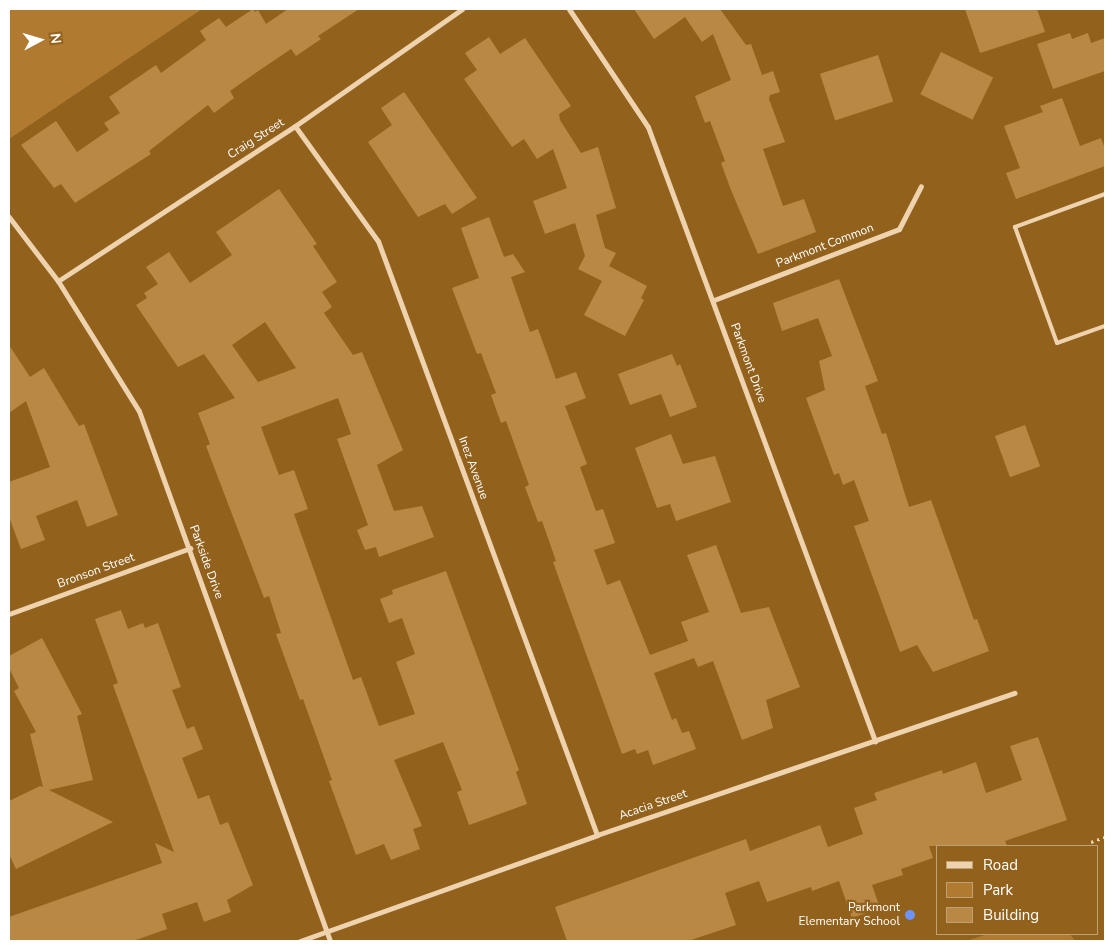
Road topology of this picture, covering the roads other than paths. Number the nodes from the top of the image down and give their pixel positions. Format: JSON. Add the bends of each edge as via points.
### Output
{"nodes":[{"id":1,"x":462,"y":9,"type":"edge"},
{"id":2,"x":569,"y":9,"type":"edge"},
{"id":3,"x":295,"y":126,"type":"junction"},
{"id":4,"x":920,"y":186,"type":"dead end"},
{"id":5,"x":1105,"y":194,"type":"edge"},
{"id":6,"x":9,"y":217,"type":"edge"},
{"id":7,"x":58,"y":281,"type":"junction"},
{"id":8,"x":714,"y":300,"type":"junction"},
{"id":9,"x":1105,"y":326,"type":"edge"},
{"id":10,"x":190,"y":548,"type":"junction"},
{"id":11,"x":9,"y":614,"type":"edge"},
{"id":12,"x":1015,"y":693,"type":"dead end"},
{"id":13,"x":875,"y":740,"type":"junction"},
{"id":14,"x":597,"y":835,"type":"junction"},
{"id":15,"x":326,"y":932,"type":"junction"},
{"id":16,"x":300,"y":941,"type":"edge"},
{"id":17,"x":330,"y":941,"type":"edge"}],
"edges":[{"from":1,"to":3,"type":"street","name":"Craig Street"},
{"from":2,"to":8,"type":"street","name":"Parkmont Drive","via":[[648,127]]},
{"from":3,"to":7,"type":"street","name":"Craig Street"},
{"from":3,"to":14,"type":"street","name":"Inez Avenue","via":[[381,248]]},
{"from":4,"to":8,"type":"street","name":"Parkmont Common","via":[[899,229]]},
{"from":5,"to":9,"type":"lane","via":[[1014,227],[1057,343]]},
{"from":6,"to":7,"type":"street","name":"Parkside Drive"},
{"from":7,"to":10,"type":"street","name":"Parkside Drive","via":[[139,411]]},
{"from":8,"to":13,"type":"street","name":"Parkmont Drive"},
{"from":10,"to":11,"type":"street","name":"Bronson Street"},
{"from":10,"to":15,"type":"street","name":"Parkside Drive"},
{"from":12,"to":13,"type":"street","name":"Acacia Street"},
{"from":13,"to":14,"type":"street","name":"Acacia Street"},
{"from":14,"to":15,"type":"street","name":"Acacia Street"},
{"from":15,"to":16,"type":"street","name":"Acacia Street"},
{"from":15,"to":17,"type":"street","name":"Parkside Drive"}]}
